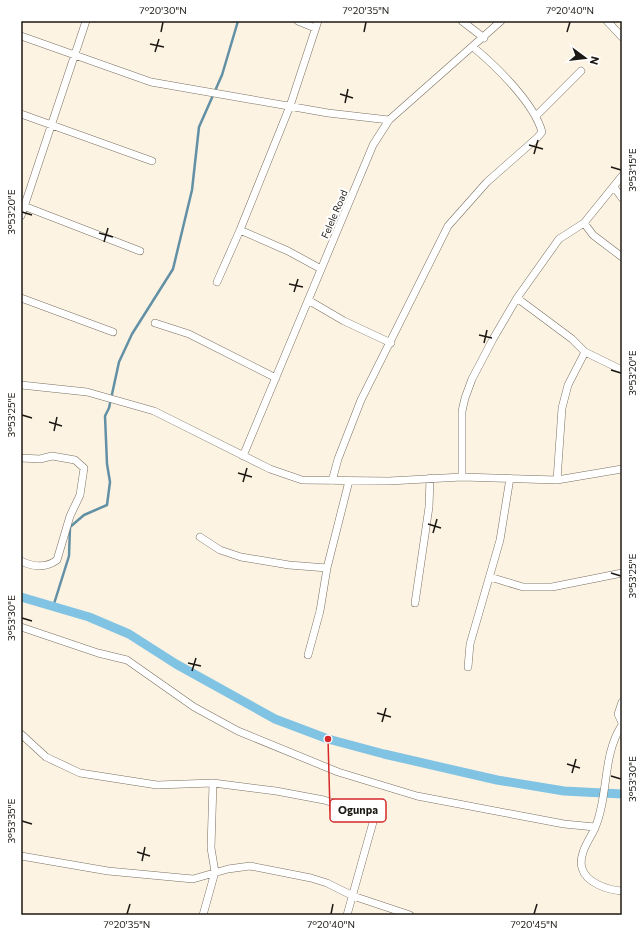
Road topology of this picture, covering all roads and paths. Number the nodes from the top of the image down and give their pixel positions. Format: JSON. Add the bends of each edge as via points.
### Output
{"nodes":[{"id":1,"x":86,"y":21,"type":"edge"},
{"id":2,"x":298,"y":21,"type":"edge"},
{"id":3,"x":462,"y":21,"type":"edge"},
{"id":4,"x":501,"y":21,"type":"edge"},
{"id":5,"x":607,"y":21,"type":"edge"},
{"id":6,"x":317,"y":25,"type":"edge"},
{"id":7,"x":21,"y":36,"type":"edge"},
{"id":8,"x":622,"y":37,"type":"edge"},
{"id":9,"x":484,"y":38,"type":"junction"},
{"id":10,"x":473,"y":47,"type":"junction"},
{"id":11,"x":74,"y":56,"type":"junction"},
{"id":12,"x":581,"y":71,"type":"dead end"},
{"id":13,"x":290,"y":106,"type":"junction"},
{"id":14,"x":21,"y":114,"type":"edge"},
{"id":15,"x":536,"y":116,"type":"junction"},
{"id":16,"x":389,"y":120,"type":"junction"},
{"id":17,"x":51,"y":124,"type":"junction"},
{"id":18,"x":152,"y":161,"type":"dead end"},
{"id":19,"x":622,"y":176,"type":"edge"},
{"id":20,"x":614,"y":187,"type":"junction"},
{"id":21,"x":622,"y":198,"type":"edge"},
{"id":22,"x":23,"y":205,"type":"edge"},
{"id":23,"x":21,"y":216,"type":"edge"},
{"id":24,"x":584,"y":223,"type":"junction"},
{"id":25,"x":240,"y":230,"type":"junction"},
{"id":26,"x":140,"y":251,"type":"dead end"},
{"id":27,"x":622,"y":257,"type":"edge"},
{"id":28,"x":321,"y":269,"type":"junction"},
{"id":29,"x":217,"y":282,"type":"dead end"},
{"id":30,"x":21,"y":298,"type":"edge"},
{"id":31,"x":517,"y":298,"type":"junction"},
{"id":32,"x":308,"y":300,"type":"junction"},
{"id":33,"x":155,"y":323,"type":"dead end"},
{"id":34,"x":113,"y":332,"type":"dead end"},
{"id":35,"x":391,"y":344,"type":"junction"},
{"id":36,"x":585,"y":352,"type":"junction"},
{"id":37,"x":622,"y":370,"type":"edge"},
{"id":38,"x":276,"y":378,"type":"junction"},
{"id":39,"x":21,"y":385,"type":"edge"},
{"id":40,"x":244,"y":456,"type":"junction"},
{"id":41,"x":21,"y":458,"type":"edge"},
{"id":42,"x":622,"y":469,"type":"edge"},
{"id":43,"x":462,"y":477,"type":"junction"},
{"id":44,"x":430,"y":478,"type":"junction"},
{"id":45,"x":510,"y":478,"type":"junction"},
{"id":46,"x":557,"y":480,"type":"junction"},
{"id":47,"x":332,"y":481,"type":"junction"},
{"id":48,"x":349,"y":481,"type":"junction"},
{"id":49,"x":200,"y":537,"type":"dead end"},
{"id":50,"x":21,"y":561,"type":"edge"},
{"id":51,"x":327,"y":568,"type":"junction"},
{"id":52,"x":622,"y":573,"type":"edge"},
{"id":53,"x":490,"y":577,"type":"junction"},
{"id":54,"x":415,"y":603,"type":"dead end"},
{"id":55,"x":21,"y":627,"type":"edge"},
{"id":56,"x":308,"y":655,"type":"dead end"},
{"id":57,"x":468,"y":667,"type":"dead end"},
{"id":58,"x":622,"y":702,"type":"edge"},
{"id":59,"x":622,"y":724,"type":"edge"},
{"id":60,"x":21,"y":734,"type":"edge"},
{"id":61,"x":213,"y":783,"type":"junction"},
{"id":62,"x":378,"y":808,"type":"dead end"},
{"id":63,"x":373,"y":822,"type":"junction"},
{"id":64,"x":596,"y":824,"type":"junction"},
{"id":65,"x":21,"y":856,"type":"edge"},
{"id":66,"x":215,"y":872,"type":"junction"},
{"id":67,"x":622,"y":891,"type":"edge"},
{"id":68,"x":353,"y":896,"type":"junction"},
{"id":69,"x":203,"y":915,"type":"edge"},
{"id":70,"x":347,"y":915,"type":"edge"},
{"id":71,"x":410,"y":915,"type":"edge"}],
"edges":[{"from":1,"to":11,"type":"street"},
{"from":2,"to":6,"type":"street"},
{"from":3,"to":9,"type":"street"},
{"from":4,"to":9,"type":"street","name":"Felele Road"},
{"from":5,"to":8,"type":"street"},
{"from":6,"to":13,"type":"street"},
{"from":7,"to":11,"type":"street"},
{"from":9,"to":10,"type":"street","name":"Felele Road"},
{"from":10,"to":15,"type":"street","via":[[492,62]]},
{"from":10,"to":16,"type":"street","name":"Felele Road"},
{"from":11,"to":13,"type":"street","via":[[151,82]]},
{"from":11,"to":17,"type":"street"},
{"from":12,"to":15,"type":"street"},
{"from":13,"to":16,"type":"street"},
{"from":13,"to":25,"type":"street"},
{"from":14,"to":17,"type":"street"},
{"from":15,"to":35,"type":"street","via":[[542,132],[487,182],[448,226]]},
{"from":16,"to":28,"type":"street","name":"Felele Road","via":[[373,145]]},
{"from":17,"to":18,"type":"street"},
{"from":17,"to":22,"type":"street"},
{"from":19,"to":20,"type":"street"},
{"from":20,"to":21,"type":"street"},
{"from":20,"to":24,"type":"street"},
{"from":22,"to":23,"type":"street"},
{"from":22,"to":26,"type":"street"},
{"from":24,"to":27,"type":"street","via":[[593,236]]},
{"from":24,"to":31,"type":"street","via":[[559,239]]},
{"from":25,"to":28,"type":"street"},
{"from":25,"to":29,"type":"street"},
{"from":28,"to":32,"type":"street","name":"Felele Road"},
{"from":30,"to":34,"type":"street"},
{"from":31,"to":36,"type":"street","via":[[572,339]]},
{"from":31,"to":43,"type":"street","via":[[476,372],[465,398],[462,411]]},
{"from":32,"to":35,"type":"street"},
{"from":32,"to":38,"type":"street","name":"Felele Road"},
{"from":33,"to":38,"type":"street","via":[[189,334]]},
{"from":35,"to":47,"type":"street","via":[[361,400]]},
{"from":36,"to":37,"type":"street"},
{"from":36,"to":46,"type":"street","via":[[568,385],[562,408]]},
{"from":38,"to":40,"type":"street","name":"Felele Road"},
{"from":39,"to":40,"type":"street","via":[[87,392],[154,411]]},
{"from":40,"to":47,"type":"street","via":[[270,469],[302,480]]},
{"from":41,"to":50,"type":"street","via":[[40,459],[52,456],[75,460],[81,464],[84,472],[80,495],[70,516],[57,560],[51,565],[41,566]]},
{"from":42,"to":46,"type":"street"},
{"from":43,"to":44,"type":"street"},
{"from":43,"to":45,"type":"street"},
{"from":44,"to":48,"type":"street"},
{"from":44,"to":54,"type":"street","via":[[429,507]]},
{"from":45,"to":46,"type":"street"},
{"from":45,"to":53,"type":"street","via":[[500,540]]},
{"from":47,"to":48,"type":"street"},
{"from":48,"to":51,"type":"street"},
{"from":49,"to":51,"type":"street","via":[[220,550],[241,557]]},
{"from":51,"to":56,"type":"street","via":[[320,611]]},
{"from":52,"to":53,"type":"street","via":[[552,587],[523,587]]},
{"from":53,"to":57,"type":"street","via":[[470,644]]},
{"from":55,"to":64,"type":"street","via":[[127,660],[194,706],[238,731],[338,772],[417,796],[564,824]]},
{"from":58,"to":59,"type":"street","via":[[618,714]]},
{"from":59,"to":64,"type":"street","via":[[614,738]]},
{"from":60,"to":61,"type":"street","via":[[46,757],[80,773],[157,785]]},
{"from":61,"to":63,"type":"street","via":[[324,800],[353,809],[366,815]]},
{"from":61,"to":66,"type":"street","via":[[211,848]]},
{"from":62,"to":63,"type":"street"},
{"from":63,"to":68,"type":"street"},
{"from":64,"to":67,"type":"street","via":[[582,856],[581,867],[595,882]]},
{"from":65,"to":66,"type":"street","via":[[108,871],[187,878]]},
{"from":66,"to":68,"type":"street","via":[[250,866],[311,878]]},
{"from":66,"to":69,"type":"street"},
{"from":68,"to":70,"type":"street"},
{"from":68,"to":71,"type":"street"}]}
